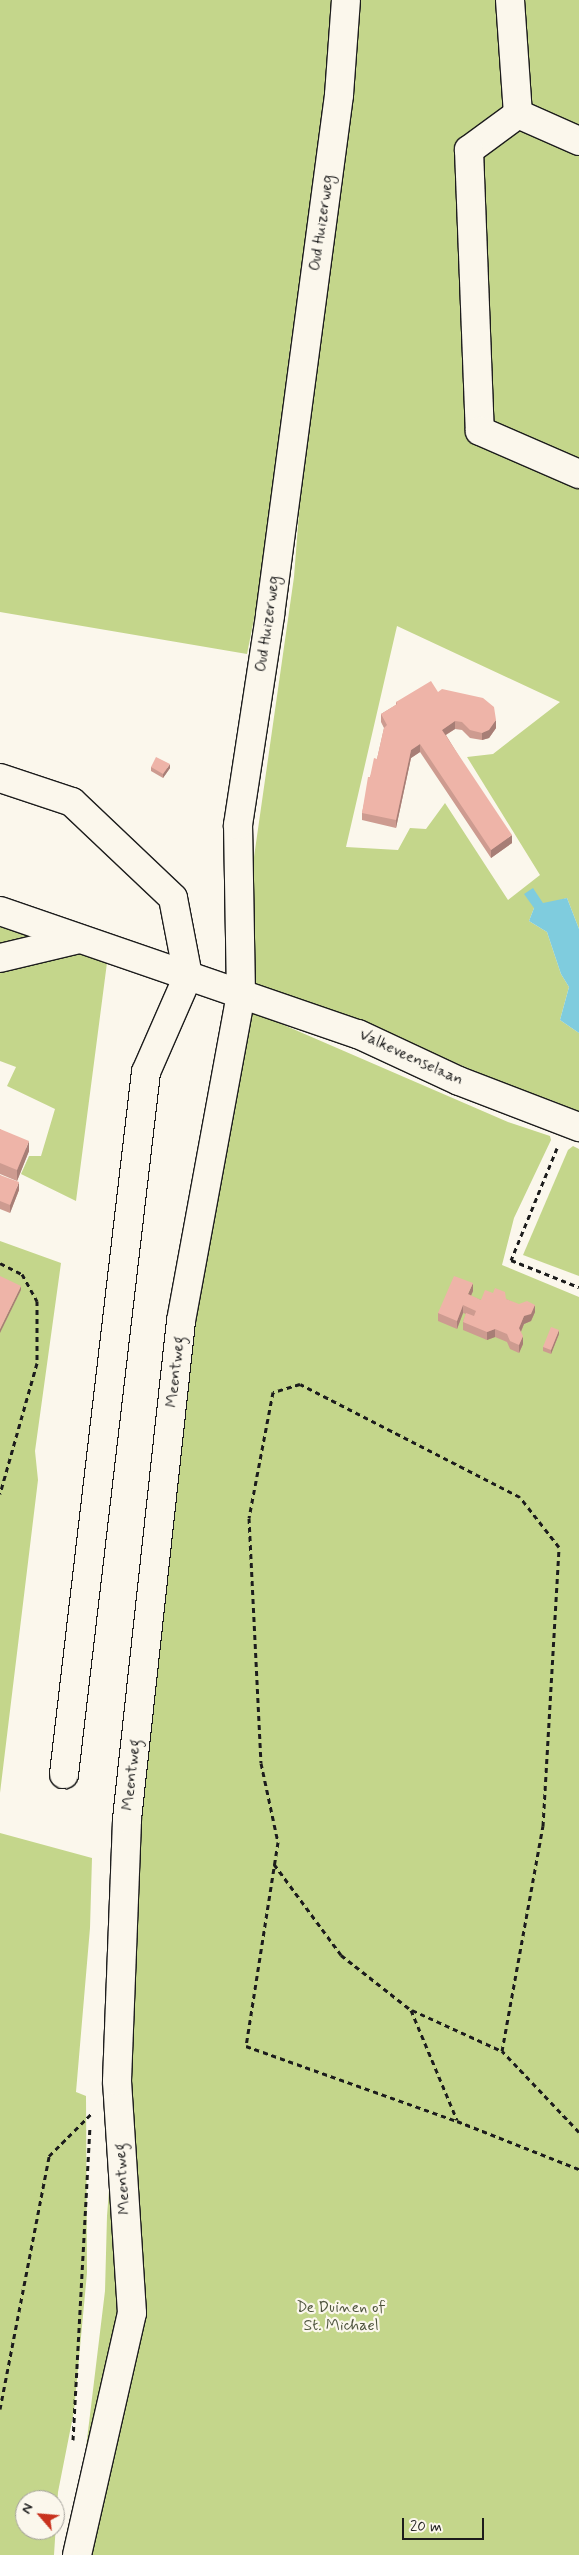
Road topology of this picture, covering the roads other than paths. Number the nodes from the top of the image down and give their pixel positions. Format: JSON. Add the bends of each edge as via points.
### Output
{"nodes":[{"id":1,"x":346,"y":0,"type":"edge"},
{"id":2,"x":510,"y":0,"type":"edge"},
{"id":3,"x":518,"y":114,"type":"junction"},
{"id":4,"x":579,"y":141,"type":"edge"},
{"id":5,"x":579,"y":474,"type":"edge"},
{"id":6,"x":0,"y":778,"type":"edge"},
{"id":7,"x":0,"y":911,"type":"edge"},
{"id":8,"x":80,"y":939,"type":"junction"},
{"id":9,"x":0,"y":958,"type":"edge"},
{"id":10,"x":188,"y":976,"type":"junction"},
{"id":11,"x":241,"y":995,"type":"junction"},
{"id":12,"x":579,"y":1127,"type":"edge"},
{"id":13,"x":64,"y":1774,"type":"dead end"},
{"id":14,"x":77,"y":2555,"type":"edge"}],
"edges":[{"from":1,"to":11,"type":"street","name":"Oud Huizerweg","via":[[339,95],[270,615],[238,825]]},
{"from":2,"to":3,"type":"street"},
{"from":3,"to":4,"type":"street"},
{"from":3,"to":5,"type":"street","via":[[469,150],[480,431]]},
{"from":6,"to":10,"type":"street","via":[[72,802],[173,898]]},
{"from":7,"to":8,"type":"street"},
{"from":8,"to":9,"type":"street"},
{"from":8,"to":10,"type":"street"},
{"from":10,"to":11,"type":"street"},
{"from":10,"to":13,"type":"street","via":[[146,1072]]},
{"from":11,"to":12,"type":"street","name":"Valkeveenselaan","via":[[358,1034],[459,1081]]},
{"from":11,"to":14,"type":"street","name":"Meentweg","via":[[181,1321],[127,1819],[117,2081],[132,2313]]}]}
